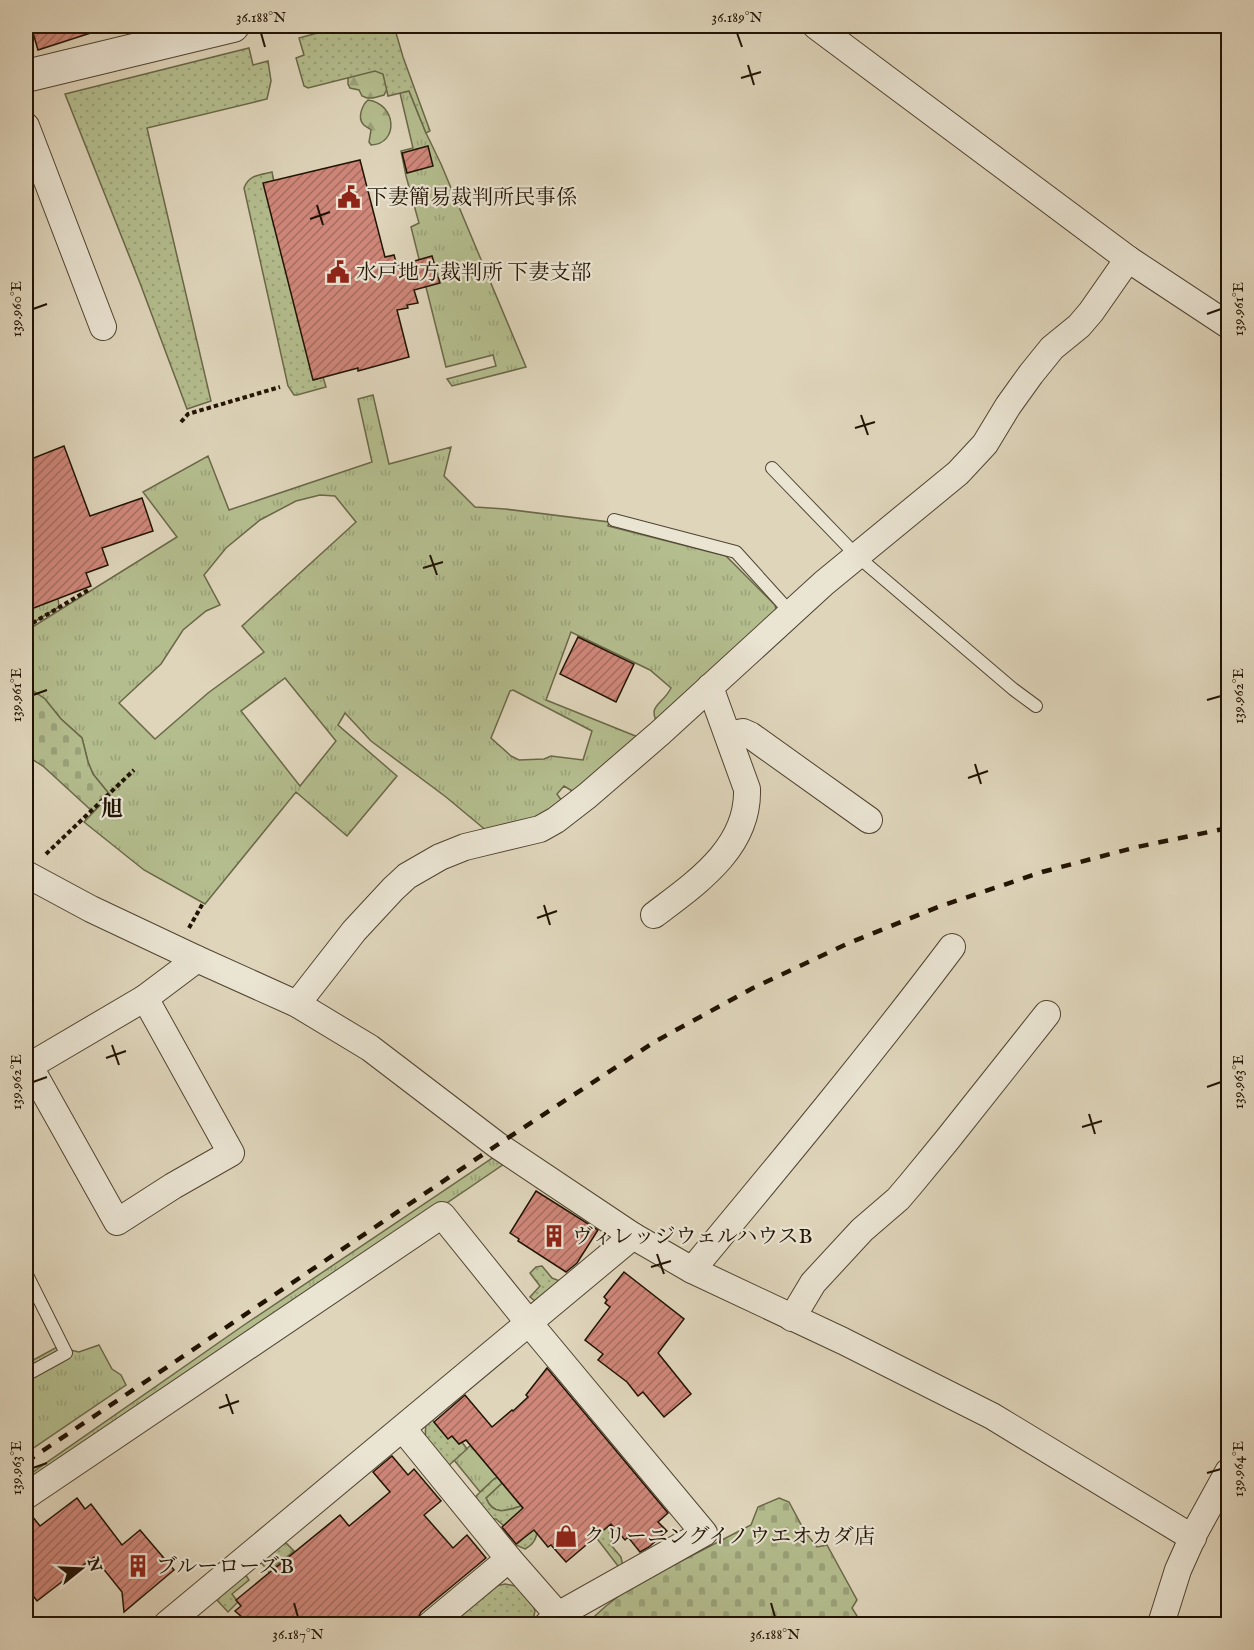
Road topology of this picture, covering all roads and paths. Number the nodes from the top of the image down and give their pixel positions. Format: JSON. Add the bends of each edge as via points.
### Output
{"nodes":[{"id":1,"x":233,"y":26,"type":"edge"},
{"id":2,"x":816,"y":26,"type":"edge"},
{"id":3,"x":26,"y":76,"type":"edge"},
{"id":4,"x":26,"y":126,"type":"edge"},
{"id":5,"x":1128,"y":260,"type":"junction"},
{"id":6,"x":1228,"y":325,"type":"edge"},
{"id":7,"x":104,"y":327,"type":"dead end"},
{"id":8,"x":280,"y":387,"type":"dead end"},
{"id":9,"x":181,"y":422,"type":"dead end"},
{"id":10,"x":772,"y":468,"type":"dead end"},
{"id":11,"x":614,"y":520,"type":"dead end"},
{"id":12,"x":857,"y":556,"type":"junction"},
{"id":13,"x":90,"y":589,"type":"dead end"},
{"id":14,"x":791,"y":613,"type":"junction"},
{"id":15,"x":26,"y":627,"type":"edge"},
{"id":16,"x":710,"y":687,"type":"junction"},
{"id":17,"x":1035,"y":706,"type":"dead end"},
{"id":18,"x":728,"y":735,"type":"junction"},
{"id":19,"x":134,"y":770,"type":"dead end"},
{"id":20,"x":869,"y":820,"type":"dead end"},
{"id":21,"x":34,"y":866,"type":"edge"},
{"id":22,"x":654,"y":915,"type":"dead end"},
{"id":23,"x":952,"y":947,"type":"dead end"},
{"id":24,"x":197,"y":959,"type":"junction"},
{"id":25,"x":145,"y":998,"type":"junction"},
{"id":26,"x":297,"y":1004,"type":"junction"},
{"id":27,"x":1047,"y":1014,"type":"dead end"},
{"id":28,"x":27,"y":1067,"type":"edge"},
{"id":29,"x":633,"y":1236,"type":"junction"},
{"id":30,"x":692,"y":1270,"type":"junction"},
{"id":31,"x":26,"y":1273,"type":"edge"},
{"id":32,"x":792,"y":1318,"type":"junction"},
{"id":33,"x":529,"y":1323,"type":"junction"},
{"id":34,"x":26,"y":1375,"type":"edge"},
{"id":35,"x":403,"y":1429,"type":"junction"},
{"id":36,"x":1226,"y":1484,"type":"edge"},
{"id":37,"x":26,"y":1496,"type":"edge"},
{"id":38,"x":1192,"y":1538,"type":"junction"},
{"id":39,"x":509,"y":1559,"type":"junction"},
{"id":40,"x":553,"y":1620,"type":"edge"},
{"id":41,"x":167,"y":1624,"type":"edge"},
{"id":42,"x":431,"y":1624,"type":"edge"},
{"id":43,"x":1161,"y":1624,"type":"edge"}],
"edges":[{"from":1,"to":3,"type":"street"},
{"from":2,"to":5,"type":"street"},
{"from":4,"to":7,"type":"street"},
{"from":5,"to":6,"type":"street"},
{"from":5,"to":12,"type":"street","via":[[1091,312],[1031,374],[968,464]]},
{"from":8,"to":9,"type":"path","via":[[188,414]]},
{"from":10,"to":12,"type":"lane"},
{"from":11,"to":14,"type":"lane","via":[[736,552]]},
{"from":12,"to":14,"type":"street"},
{"from":12,"to":17,"type":"lane"},
{"from":13,"to":15,"type":"path"},
{"from":14,"to":16,"type":"street"},
{"from":16,"to":18,"type":"street"},
{"from":16,"to":26,"type":"street","via":[[556,820],[540,829],[465,847],[407,876],[354,931]]},
{"from":18,"to":20,"type":"street","via":[[750,735]]},
{"from":18,"to":22,"type":"street","via":[[747,789],[744,818],[716,864]]},
{"from":19,"to":21,"type":"path"},
{"from":21,"to":24,"type":"street","via":[[91,909]]},
{"from":23,"to":30,"type":"street"},
{"from":24,"to":25,"type":"street"},
{"from":24,"to":26,"type":"street"},
{"from":25,"to":28,"type":"street"},
{"from":25,"to":28,"type":"street","via":[[231,1153],[117,1222]]},
{"from":26,"to":29,"type":"street","via":[[370,1048],[497,1145]]},
{"from":27,"to":32,"type":"street","via":[[898,1199],[862,1230],[813,1283]]},
{"from":29,"to":30,"type":"street"},
{"from":29,"to":33,"type":"street"},
{"from":30,"to":32,"type":"street"},
{"from":31,"to":34,"type":"lane","via":[[66,1353]]},
{"from":32,"to":38,"type":"street","via":[[992,1416]]},
{"from":33,"to":35,"type":"street"},
{"from":33,"to":37,"type":"street","via":[[442,1215]]},
{"from":33,"to":40,"type":"street","via":[[704,1533]]},
{"from":35,"to":39,"type":"street"},
{"from":35,"to":41,"type":"street"},
{"from":36,"to":38,"type":"street"},
{"from":38,"to":43,"type":"street"},
{"from":39,"to":40,"type":"street"},
{"from":39,"to":42,"type":"street"}]}
